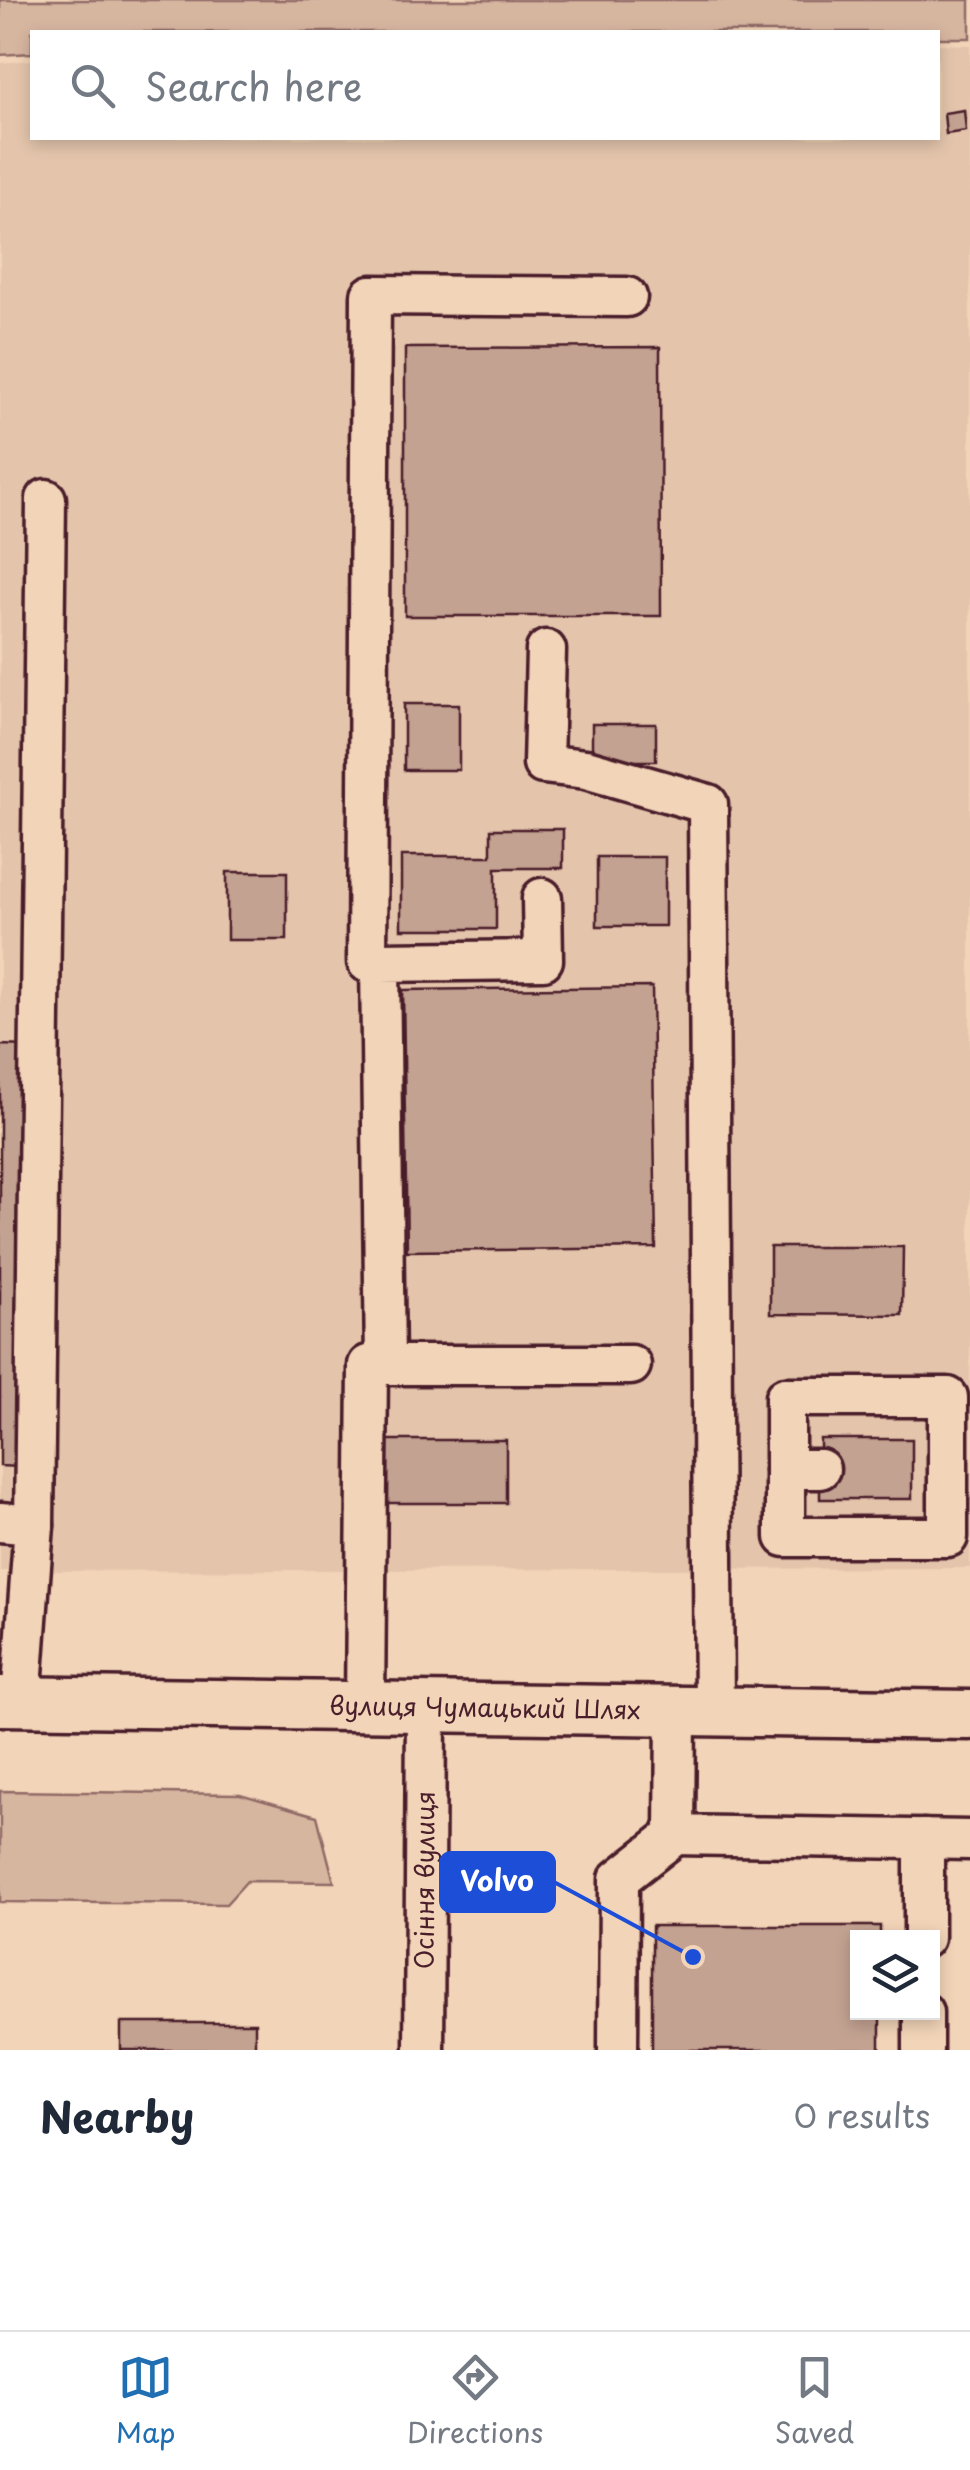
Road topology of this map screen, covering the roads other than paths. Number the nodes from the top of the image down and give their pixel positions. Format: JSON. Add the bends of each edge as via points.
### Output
{"nodes":[{"id":1,"x":626,"y":296,"type":"dead end"},
{"id":2,"x":46,"y":500,"type":"dead end"},
{"id":3,"x":546,"y":650,"type":"dead end"},
{"id":4,"x":542,"y":898,"type":"dead end"},
{"id":5,"x":380,"y":962,"type":"junction"},
{"id":6,"x":385,"y":1366,"type":"junction"},
{"id":7,"x":631,"y":1366,"type":"dead end"},
{"id":8,"x":17,"y":1524,"type":"edge"},
{"id":9,"x":959,"y":1537,"type":"edge"},
{"id":10,"x":8,"y":1617,"type":"edge"},
{"id":11,"x":10,"y":1701,"type":"edge"},
{"id":12,"x":365,"y":1707,"type":"junction"},
{"id":13,"x":426,"y":1708,"type":"junction"},
{"id":14,"x":695,"y":1712,"type":"junction"},
{"id":15,"x":970,"y":1715,"type":"edge"},
{"id":16,"x":675,"y":1835,"type":"junction"},
{"id":17,"x":924,"y":1840,"type":"junction"},
{"id":18,"x":970,"y":1840,"type":"edge"},
{"id":19,"x":924,"y":1930,"type":"edge"},
{"id":20,"x":923,"y":2020,"type":"edge"},
{"id":21,"x":424,"y":2050,"type":"edge"},
{"id":22,"x":618,"y":2050,"type":"edge"},
{"id":23,"x":923,"y":2050,"type":"edge"}],
"edges":[{"from":1,"to":5,"type":"street","via":[[371,294],[367,962]]},
{"from":2,"to":8,"type":"street"},
{"from":3,"to":14,"type":"street","via":[[543,764],[586,768],[708,804]]},
{"from":4,"to":5,"type":"street","via":[[543,960]]},
{"from":5,"to":6,"type":"street"},
{"from":6,"to":7,"type":"street"},
{"from":6,"to":12,"type":"street","via":[[368,1366]]},
{"from":8,"to":10,"type":"street"},
{"from":9,"to":9,"type":"street","via":[[930,1470],[948,1397],[784,1397],[802,1469],[784,1537]]},
{"from":10,"to":11,"type":"street"},
{"from":11,"to":12,"type":"main road","name":"вулиця Чумацький Шлях"},
{"from":12,"to":13,"type":"main road","name":"вулиця Чумацький Шлях"},
{"from":13,"to":14,"type":"main road","name":"вулиця Чумацький Шлях"},
{"from":13,"to":21,"type":"street","name":"Осіння вулиця"},
{"from":14,"to":15,"type":"main road","name":"вулиця Чумацький Шлях"},
{"from":14,"to":16,"type":"street"},
{"from":16,"to":17,"type":"street"},
{"from":16,"to":22,"type":"street","via":[[619,1879]]},
{"from":17,"to":18,"type":"street"},
{"from":17,"to":19,"type":"street"},
{"from":20,"to":23,"type":"street"}]}
